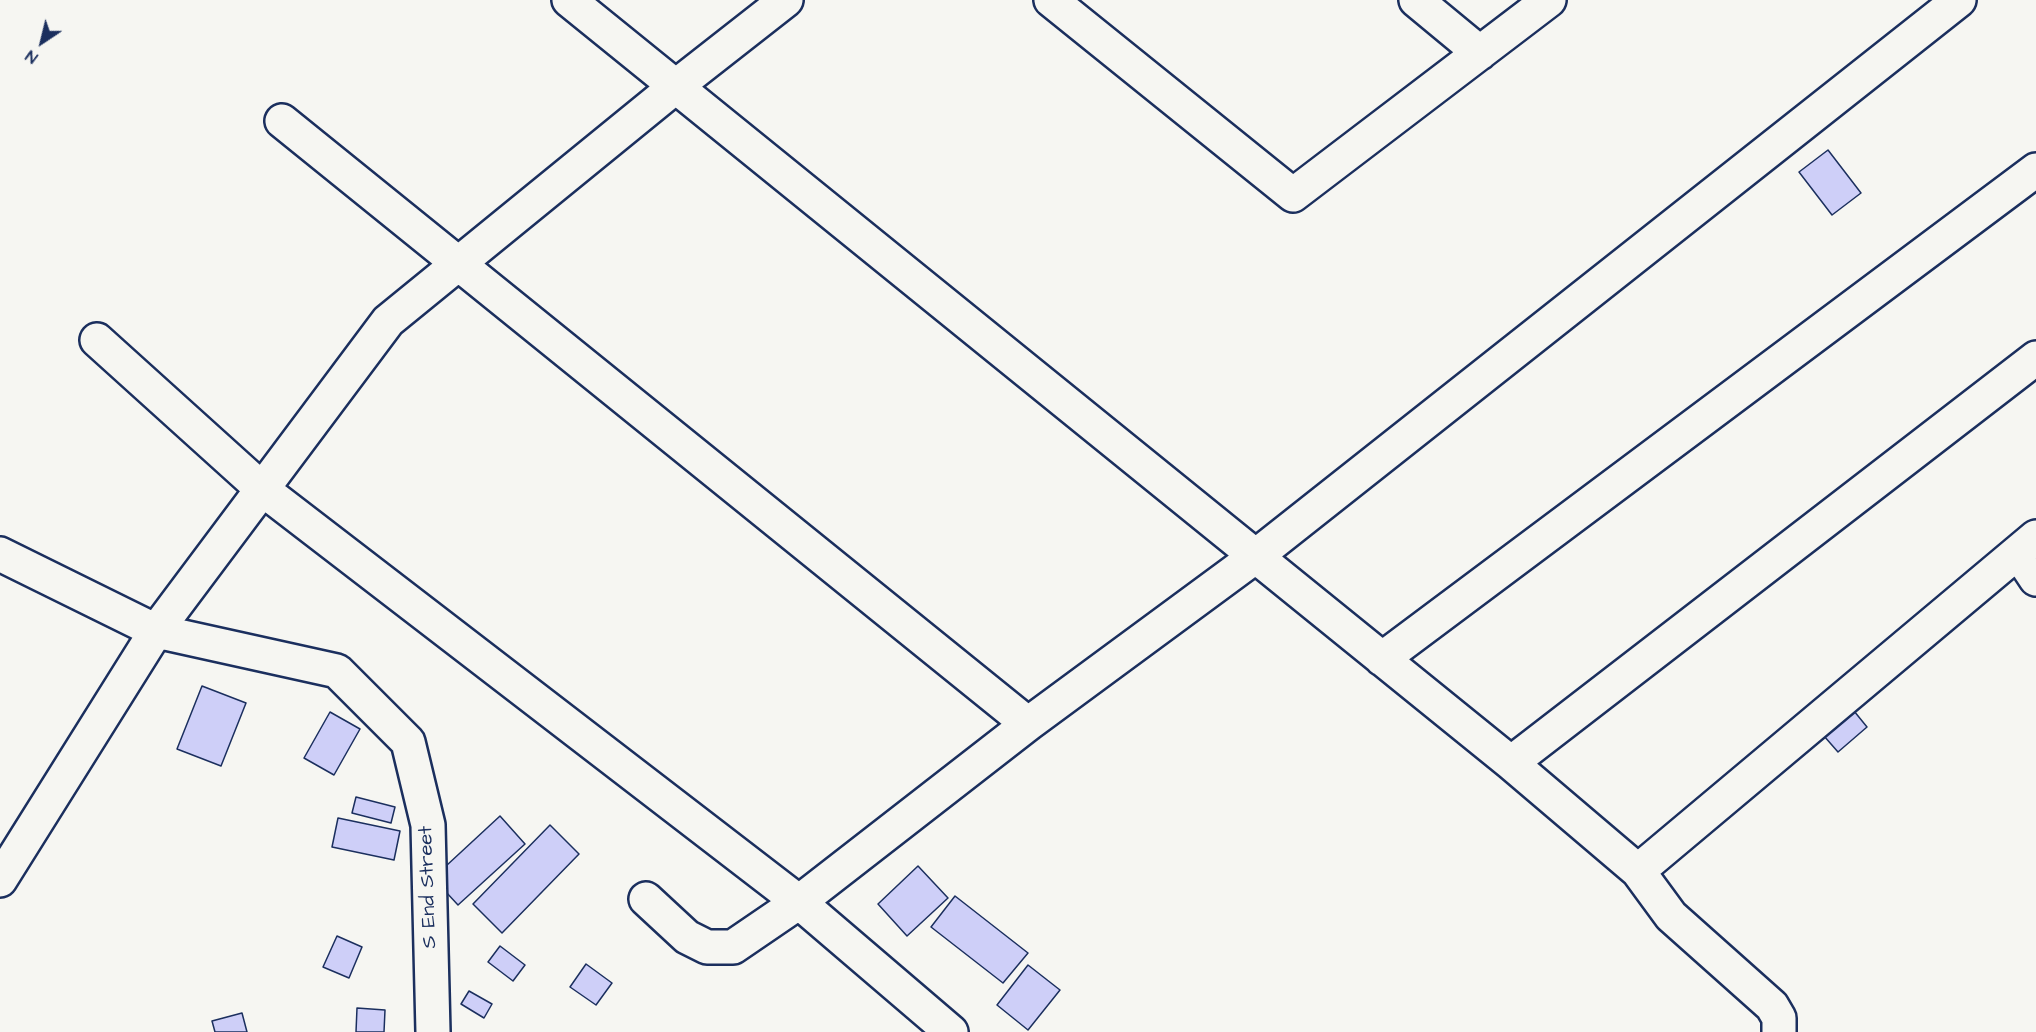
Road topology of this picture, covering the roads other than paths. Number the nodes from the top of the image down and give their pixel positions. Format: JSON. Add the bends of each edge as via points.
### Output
{"nodes":[{"id":1,"x":569,"y":0,"type":"edge"},
{"id":2,"x":786,"y":0,"type":"edge"},
{"id":3,"x":1051,"y":0,"type":"edge"},
{"id":4,"x":1416,"y":0,"type":"edge"},
{"id":5,"x":1549,"y":0,"type":"edge"},
{"id":6,"x":1959,"y":0,"type":"edge"},
{"id":7,"x":1480,"y":53,"type":"junction"},
{"id":8,"x":675,"y":87,"type":"junction"},
{"id":9,"x":282,"y":121,"type":"dead end"},
{"id":10,"x":2036,"y":170,"type":"edge"},
{"id":11,"x":457,"y":264,"type":"junction"},
{"id":12,"x":97,"y":340,"type":"dead end"},
{"id":13,"x":2036,"y":358,"type":"edge"},
{"id":14,"x":262,"y":489,"type":"junction"},
{"id":15,"x":2027,"y":545,"type":"edge"},
{"id":16,"x":0,"y":554,"type":"edge"},
{"id":17,"x":1256,"y":556,"type":"junction"},
{"id":18,"x":2036,"y":579,"type":"edge"},
{"id":19,"x":156,"y":631,"type":"junction"},
{"id":20,"x":1382,"y":659,"type":"junction"},
{"id":21,"x":1028,"y":724,"type":"junction"},
{"id":22,"x":1511,"y":763,"type":"junction"},
{"id":23,"x":1638,"y":871,"type":"junction"},
{"id":24,"x":0,"y":880,"type":"edge"},
{"id":25,"x":646,"y":900,"type":"dead end"},
{"id":26,"x":799,"y":902,"type":"junction"},
{"id":27,"x":434,"y":1032,"type":"edge"},
{"id":28,"x":951,"y":1032,"type":"edge"},
{"id":29,"x":1779,"y":1032,"type":"edge"}],
"edges":[{"from":1,"to":8,"type":"street"},
{"from":2,"to":8,"type":"street"},
{"from":3,"to":7,"type":"street","via":[[1293,195]]},
{"from":4,"to":7,"type":"street"},
{"from":5,"to":7,"type":"street"},
{"from":6,"to":17,"type":"street"},
{"from":8,"to":11,"type":"street"},
{"from":8,"to":17,"type":"street"},
{"from":9,"to":11,"type":"street"},
{"from":10,"to":20,"type":"street"},
{"from":11,"to":14,"type":"street","via":[[388,321]]},
{"from":11,"to":21,"type":"street"},
{"from":12,"to":14,"type":"street"},
{"from":13,"to":22,"type":"street"},
{"from":14,"to":19,"type":"street"},
{"from":14,"to":26,"type":"street"},
{"from":15,"to":18,"type":"street"},
{"from":15,"to":23,"type":"street"},
{"from":16,"to":19,"type":"street","name":"S End Street"},
{"from":17,"to":20,"type":"street"},
{"from":17,"to":21,"type":"street"},
{"from":19,"to":24,"type":"street"},
{"from":19,"to":27,"type":"street","name":"S End Street","via":[[337,671],[408,742],[428,825]]},
{"from":20,"to":22,"type":"street"},
{"from":21,"to":26,"type":"street"},
{"from":22,"to":23,"type":"street"},
{"from":23,"to":29,"type":"street","via":[[1671,916],[1772,1006],[1779,1018]]},
{"from":25,"to":26,"type":"street","via":[[687,937],[707,947],[732,947]]},
{"from":26,"to":28,"type":"street"}]}
